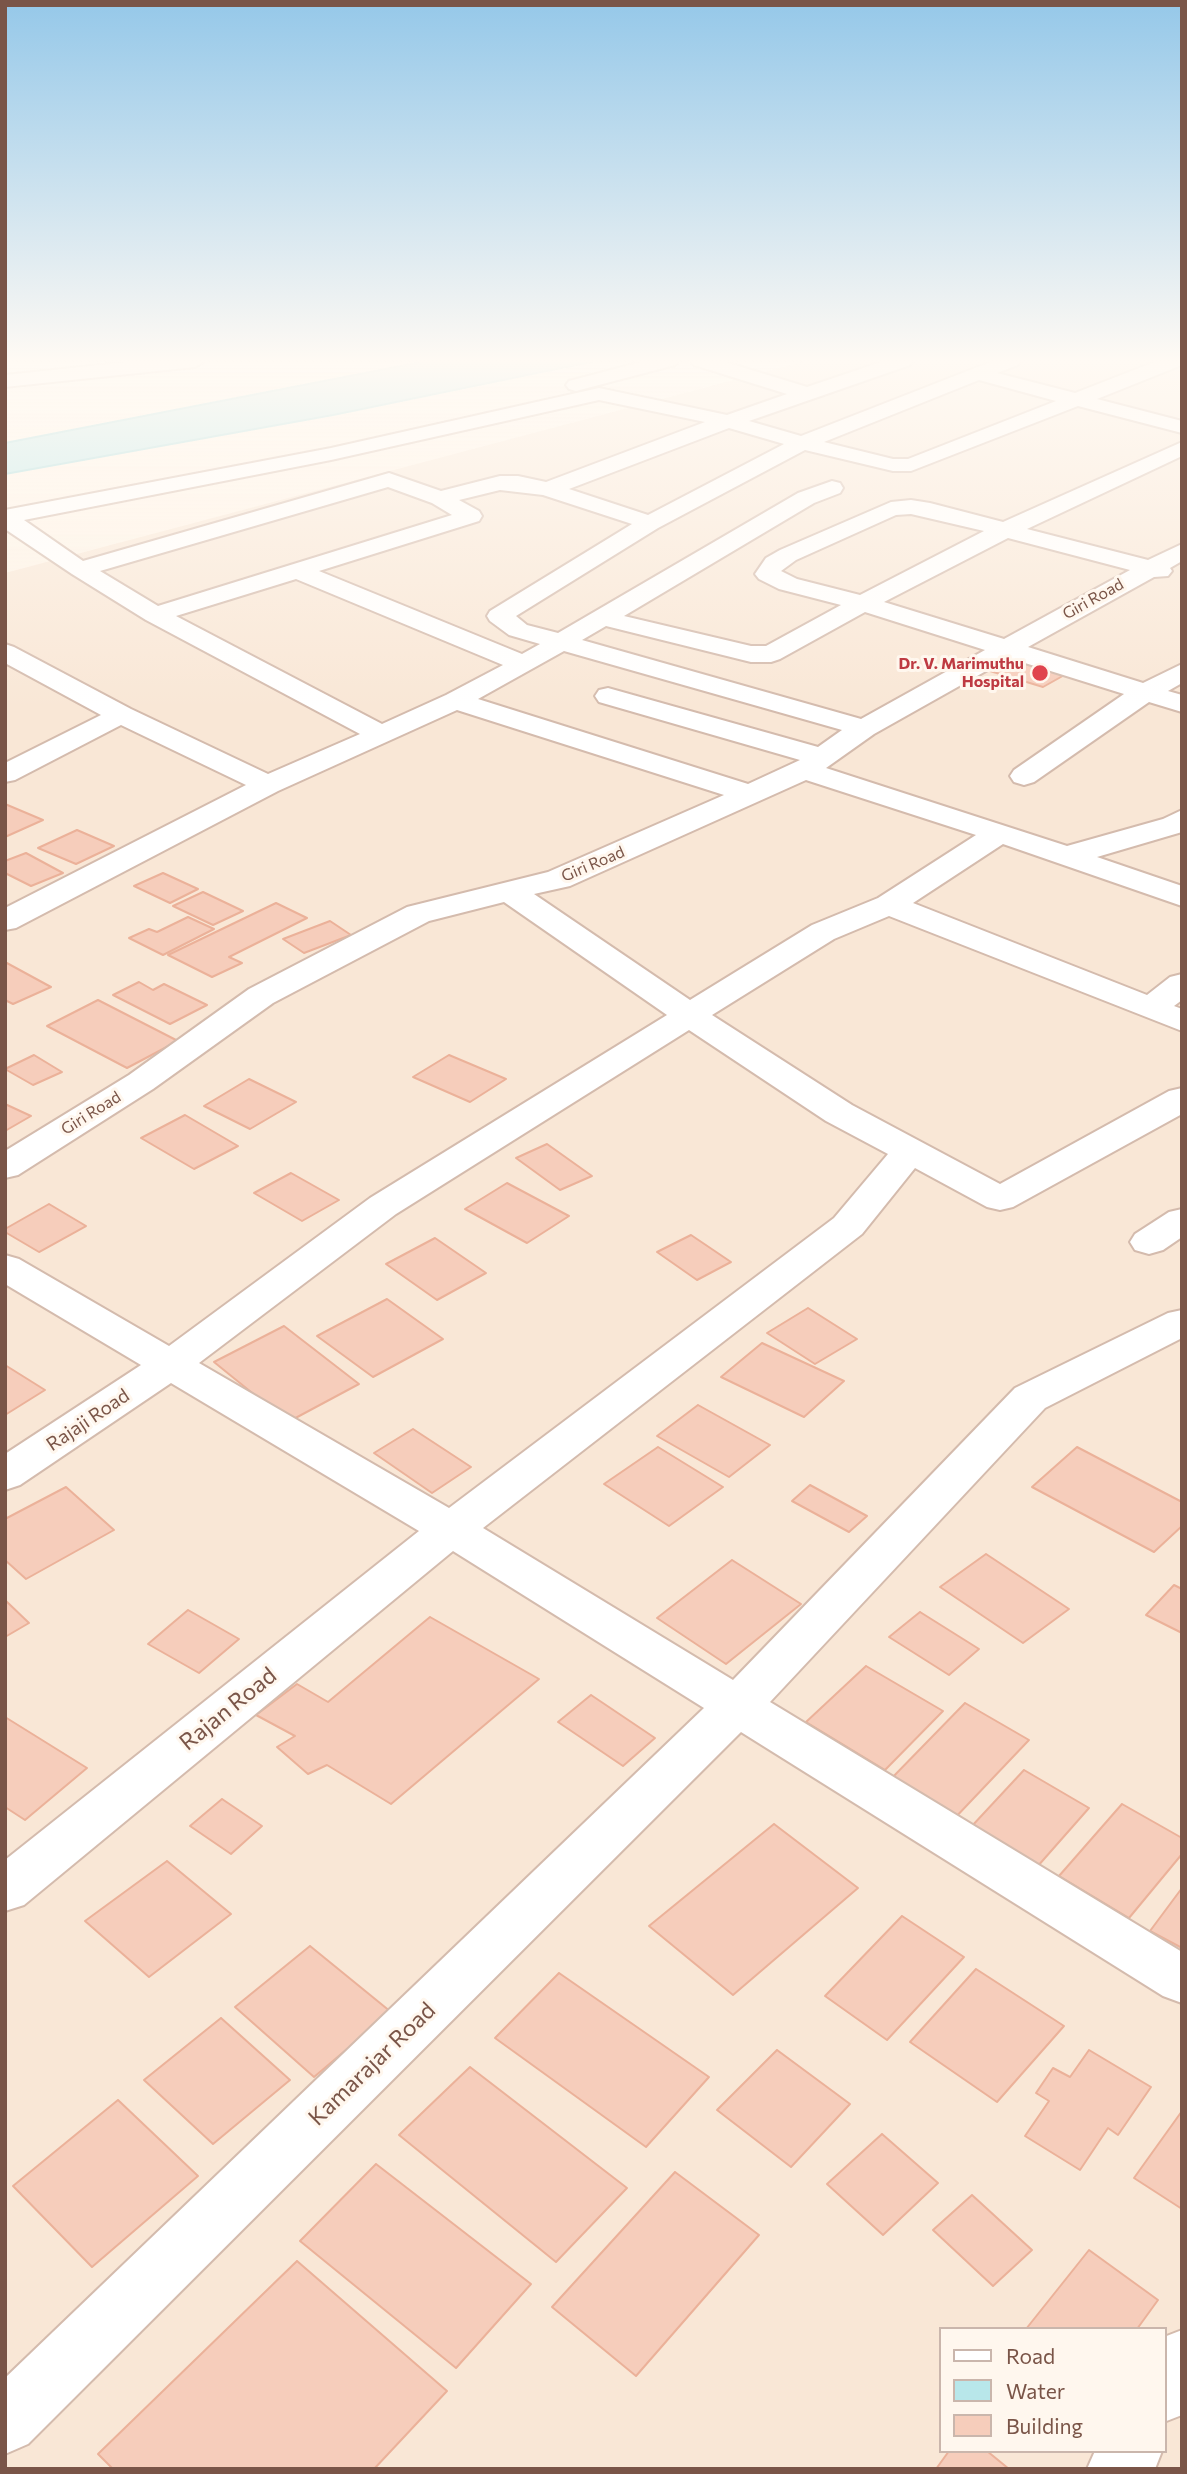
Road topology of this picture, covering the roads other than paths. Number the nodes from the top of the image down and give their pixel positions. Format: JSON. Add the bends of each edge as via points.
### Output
{"nodes":[{"id":1,"x":162,"y":476,"type":"edge"},
{"id":2,"x":200,"y":476,"type":"edge"},
{"id":3,"x":379,"y":476,"type":"edge"},
{"id":4,"x":581,"y":476,"type":"edge"},
{"id":5,"x":738,"y":476,"type":"edge"},
{"id":6,"x":1121,"y":476,"type":"edge"},
{"id":7,"x":389,"y":481,"type":"junction"},
{"id":8,"x":832,"y":488,"type":"dead end"},
{"id":9,"x":548,"y":489,"type":"junction"},
{"id":10,"x":440,"y":498,"type":"junction"},
{"id":11,"x":5,"y":500,"type":"edge"},
{"id":12,"x":5,"y":517,"type":"edge"},
{"id":13,"x":650,"y":523,"type":"junction"},
{"id":14,"x":1003,"y":531,"type":"junction"},
{"id":15,"x":1182,"y":551,"type":"edge"},
{"id":16,"x":1148,"y":568,"type":"junction"},
{"id":17,"x":80,"y":569,"type":"junction"},
{"id":18,"x":298,"y":571,"type":"junction"},
{"id":19,"x":1182,"y":576,"type":"edge"},
{"id":20,"x":863,"y":603,"type":"junction"},
{"id":21,"x":155,"y":615,"type":"junction"},
{"id":22,"x":602,"y":618,"type":"junction"},
{"id":23,"x":559,"y":643,"type":"junction"},
{"id":24,"x":1005,"y":648,"type":"junction"},
{"id":25,"x":5,"y":652,"type":"edge"},
{"id":26,"x":524,"y":664,"type":"junction"},
{"id":27,"x":1182,"y":671,"type":"edge"},
{"id":28,"x":1144,"y":693,"type":"junction"},
{"id":29,"x":608,"y":696,"type":"dead end"},
{"id":30,"x":455,"y":701,"type":"junction"},
{"id":31,"x":1182,"y":704,"type":"edge"},
{"id":32,"x":121,"y":715,"type":"junction"},
{"id":33,"x":864,"y":728,"type":"junction"},
{"id":34,"x":379,"y":733,"type":"junction"},
{"id":35,"x":814,"y":764,"type":"junction"},
{"id":36,"x":5,"y":774,"type":"edge"},
{"id":37,"x":1024,"y":776,"type":"dead end"},
{"id":38,"x":268,"y":785,"type":"junction"},
{"id":39,"x":750,"y":794,"type":"junction"},
{"id":40,"x":1182,"y":819,"type":"edge"},
{"id":41,"x":1000,"y":833,"type":"junction"},
{"id":42,"x":1067,"y":856,"type":"junction"},
{"id":43,"x":510,"y":892,"type":"junction"},
{"id":44,"x":1182,"y":897,"type":"edge"},
{"id":45,"x":889,"y":905,"type":"junction"},
{"id":46,"x":5,"y":921,"type":"edge"},
{"id":47,"x":1182,"y":984,"type":"edge"},
{"id":48,"x":689,"y":1015,"type":"junction"},
{"id":49,"x":1166,"y":1015,"type":"edge"},
{"id":50,"x":1182,"y":1100,"type":"edge"},
{"id":51,"x":910,"y":1151,"type":"junction"},
{"id":52,"x":5,"y":1167,"type":"edge"},
{"id":53,"x":1182,"y":1220,"type":"edge"},
{"id":54,"x":1149,"y":1242,"type":"dead end"},
{"id":55,"x":5,"y":1267,"type":"edge"},
{"id":56,"x":1182,"y":1322,"type":"edge"},
{"id":57,"x":171,"y":1364,"type":"junction"},
{"id":58,"x":5,"y":1475,"type":"edge"},
{"id":59,"x":451,"y":1529,"type":"junction"},
{"id":60,"x":738,"y":1706,"type":"junction"},
{"id":61,"x":5,"y":1890,"type":"edge"},
{"id":62,"x":1182,"y":1980,"type":"edge"},
{"id":63,"x":1182,"y":2360,"type":"edge"},
{"id":64,"x":1166,"y":2388,"type":"edge"},
{"id":65,"x":5,"y":2422,"type":"edge"},
{"id":66,"x":1129,"y":2453,"type":"edge"},
{"id":67,"x":1120,"y":2469,"type":"edge"}],
"edges":[{"from":1,"to":11,"type":"street"},
{"from":2,"to":12,"type":"street"},
{"from":3,"to":7,"type":"street"},
{"from":4,"to":9,"type":"street"},
{"from":5,"to":13,"type":"street"},
{"from":6,"to":14,"type":"street"},
{"from":7,"to":10,"type":"street"},
{"from":7,"to":17,"type":"street"},
{"from":8,"to":22,"type":"street","via":[[806,498]]},
{"from":9,"to":10,"type":"street","via":[[518,482]]},
{"from":9,"to":13,"type":"street"},
{"from":10,"to":18,"type":"street","via":[[471,516]]},
{"from":12,"to":17,"type":"street"},
{"from":13,"to":23,"type":"street","via":[[499,616],[518,630]]},
{"from":14,"to":16,"type":"street"},
{"from":14,"to":20,"type":"street"},
{"from":14,"to":20,"type":"street","via":[[930,510],[891,509],[788,555],[767,574],[788,584]]},
{"from":15,"to":16,"type":"street","name":"Giri Road"},
{"from":16,"to":19,"type":"street"},
{"from":16,"to":24,"type":"street","name":"Giri Road"},
{"from":17,"to":21,"type":"street"},
{"from":18,"to":21,"type":"street"},
{"from":18,"to":26,"type":"street"},
{"from":20,"to":22,"type":"street","via":[[762,656]]},
{"from":20,"to":24,"type":"street"},
{"from":21,"to":34,"type":"street"},
{"from":22,"to":23,"type":"street"},
{"from":23,"to":26,"type":"street"},
{"from":23,"to":33,"type":"street"},
{"from":24,"to":28,"type":"street"},
{"from":24,"to":33,"type":"street","name":"Giri Road"},
{"from":25,"to":32,"type":"street"},
{"from":26,"to":30,"type":"street"},
{"from":27,"to":28,"type":"street"},
{"from":28,"to":31,"type":"street"},
{"from":28,"to":37,"type":"street"},
{"from":29,"to":35,"type":"street"},
{"from":30,"to":34,"type":"street"},
{"from":30,"to":39,"type":"street"},
{"from":32,"to":36,"type":"street"},
{"from":32,"to":38,"type":"street"},
{"from":33,"to":35,"type":"street","name":"Giri Road"},
{"from":34,"to":38,"type":"street"},
{"from":35,"to":39,"type":"street","name":"Giri Road"},
{"from":35,"to":41,"type":"street"},
{"from":38,"to":46,"type":"street"},
{"from":39,"to":43,"type":"street","name":"Giri Road","via":[[559,879]]},
{"from":40,"to":42,"type":"street"},
{"from":41,"to":42,"type":"street"},
{"from":41,"to":45,"type":"street","name":"Rajaji Road"},
{"from":42,"to":44,"type":"street"},
{"from":43,"to":48,"type":"street"},
{"from":43,"to":52,"type":"street","name":"Giri Road","via":[[418,914],[261,996],[141,1082]]},
{"from":45,"to":48,"type":"street","name":"Rajaji Road","via":[[823,932]]},
{"from":45,"to":49,"type":"street"},
{"from":47,"to":49,"type":"street"},
{"from":48,"to":51,"type":"street","via":[[839,1113]]},
{"from":48,"to":57,"type":"street","name":"Rajaji Road","via":[[383,1206]]},
{"from":50,"to":51,"type":"street","via":[[1000,1199]]},
{"from":51,"to":59,"type":"street","name":"Rajan Road","via":[[848,1226]]},
{"from":53,"to":54,"type":"street"},
{"from":55,"to":57,"type":"street"},
{"from":56,"to":60,"type":"street","name":"Kamarajar Road","via":[[1030,1398]]},
{"from":57,"to":58,"type":"street","name":"Rajaji Road"},
{"from":57,"to":59,"type":"street"},
{"from":59,"to":60,"type":"street"},
{"from":59,"to":61,"type":"street","name":"Rajan Road"},
{"from":60,"to":62,"type":"street"},
{"from":60,"to":65,"type":"street","name":"Kamarajar Road"},
{"from":63,"to":64,"type":"street"},
{"from":66,"to":67,"type":"street"}]}
